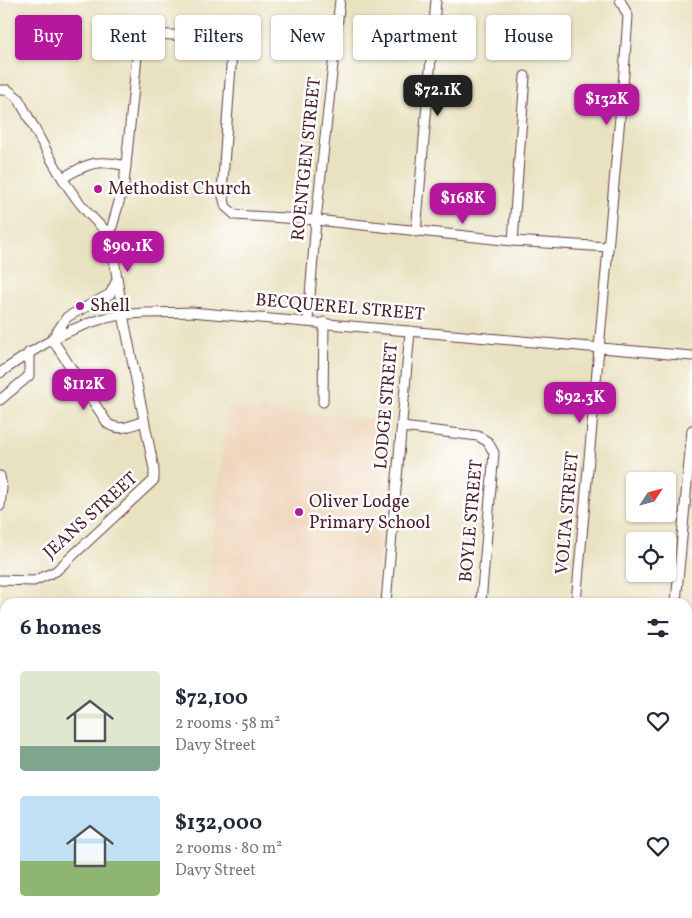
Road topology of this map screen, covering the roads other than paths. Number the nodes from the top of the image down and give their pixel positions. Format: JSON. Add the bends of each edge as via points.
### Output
{"nodes":[{"id":1,"x":340,"y":0,"type":"edge"},
{"id":2,"x":436,"y":0,"type":"edge"},
{"id":3,"x":620,"y":0,"type":"edge"},
{"id":4,"x":525,"y":76,"type":"dead end"},
{"id":5,"x":0,"y":90,"type":"edge"},
{"id":6,"x":126,"y":166,"type":"junction"},
{"id":7,"x":63,"y":178,"type":"junction"},
{"id":8,"x":316,"y":220,"type":"junction"},
{"id":9,"x":416,"y":232,"type":"junction"},
{"id":10,"x":110,"y":234,"type":"junction"},
{"id":11,"x":513,"y":242,"type":"junction"},
{"id":12,"x":608,"y":247,"type":"junction"},
{"id":13,"x":117,"y":280,"type":"junction"},
{"id":14,"x":123,"y":315,"type":"junction"},
{"id":15,"x":308,"y":321,"type":"junction"},
{"id":16,"x":324,"y":322,"type":"junction"},
{"id":17,"x":410,"y":331,"type":"junction"},
{"id":18,"x":52,"y":339,"type":"junction"},
{"id":19,"x":599,"y":348,"type":"junction"},
{"id":20,"x":29,"y":352,"type":"junction"},
{"id":21,"x":692,"y":356,"type":"edge"},
{"id":22,"x":0,"y":373,"type":"edge"},
{"id":23,"x":0,"y":400,"type":"edge"},
{"id":24,"x":323,"y":402,"type":"dead end"},
{"id":25,"x":144,"y":421,"type":"junction"},
{"id":26,"x":402,"y":427,"type":"junction"},
{"id":27,"x":692,"y":430,"type":"edge"},
{"id":28,"x":0,"y":476,"type":"edge"},
{"id":29,"x":0,"y":506,"type":"edge"},
{"id":30,"x":0,"y":580,"type":"edge"},
{"id":31,"x":386,"y":598,"type":"edge"},
{"id":32,"x":481,"y":598,"type":"edge"},
{"id":33,"x":576,"y":598,"type":"edge"},
{"id":34,"x":676,"y":598,"type":"edge"}],
"edges":[{"from":1,"to":8,"type":"street","name":"ROENTGEN STREET"},
{"from":2,"to":9,"type":"street"},
{"from":3,"to":12,"type":"street","name":"VOLTA STREET","via":[[628,16]]},
{"from":4,"to":11,"type":"street"},
{"from":5,"to":7,"type":"street","via":[[8,90],[18,98]]},
{"from":6,"to":7,"type":"street","via":[[95,162]]},
{"from":6,"to":8,"type":"street","via":[[144,37],[155,32],[218,37],[232,52],[222,193],[226,207],[235,215]]},
{"from":6,"to":10,"type":"street"},
{"from":7,"to":10,"type":"street","via":[[82,206]]},
{"from":8,"to":9,"type":"street"},
{"from":8,"to":15,"type":"street","name":"ROENTGEN STREET"},
{"from":9,"to":11,"type":"street"},
{"from":10,"to":13,"type":"street","name":"JEANS STREET"},
{"from":11,"to":12,"type":"street"},
{"from":12,"to":19,"type":"street","name":"VOLTA STREET"},
{"from":13,"to":14,"type":"street","name":"JEANS STREET"},
{"from":13,"to":18,"type":"street","via":[[110,294],[67,317]]},
{"from":14,"to":15,"type":"street","name":"BECQUEREL STREET","via":[[191,312]]},
{"from":14,"to":18,"type":"street","name":"BECQUEREL STREET"},
{"from":14,"to":25,"type":"street","name":"JEANS STREET"},
{"from":15,"to":16,"type":"street","name":"BECQUEREL STREET"},
{"from":16,"to":17,"type":"street","name":"BECQUEREL STREET"},
{"from":16,"to":24,"type":"street"},
{"from":17,"to":19,"type":"street","name":"BECQUEREL STREET"},
{"from":17,"to":26,"type":"street","name":"LODGE STREET"},
{"from":18,"to":20,"type":"street","name":"BECQUEREL STREET"},
{"from":18,"to":25,"type":"street","via":[[108,424],[121,429]]},
{"from":19,"to":21,"type":"street","name":"BECQUEREL STREET"},
{"from":19,"to":33,"type":"street","name":"VOLTA STREET"},
{"from":20,"to":22,"type":"street","name":"BECQUEREL STREET"},
{"from":20,"to":23,"type":"street","via":[[29,376]]},
{"from":25,"to":30,"type":"street","name":"JEANS STREET","via":[[155,475],[151,485],[56,571],[34,581]]},
{"from":26,"to":31,"type":"street","name":"LODGE STREET"},
{"from":26,"to":32,"type":"street","name":"BOYLE STREET","via":[[478,436],[492,446]]},
{"from":27,"to":34,"type":"street"},
{"from":28,"to":29,"type":"street"}]}
